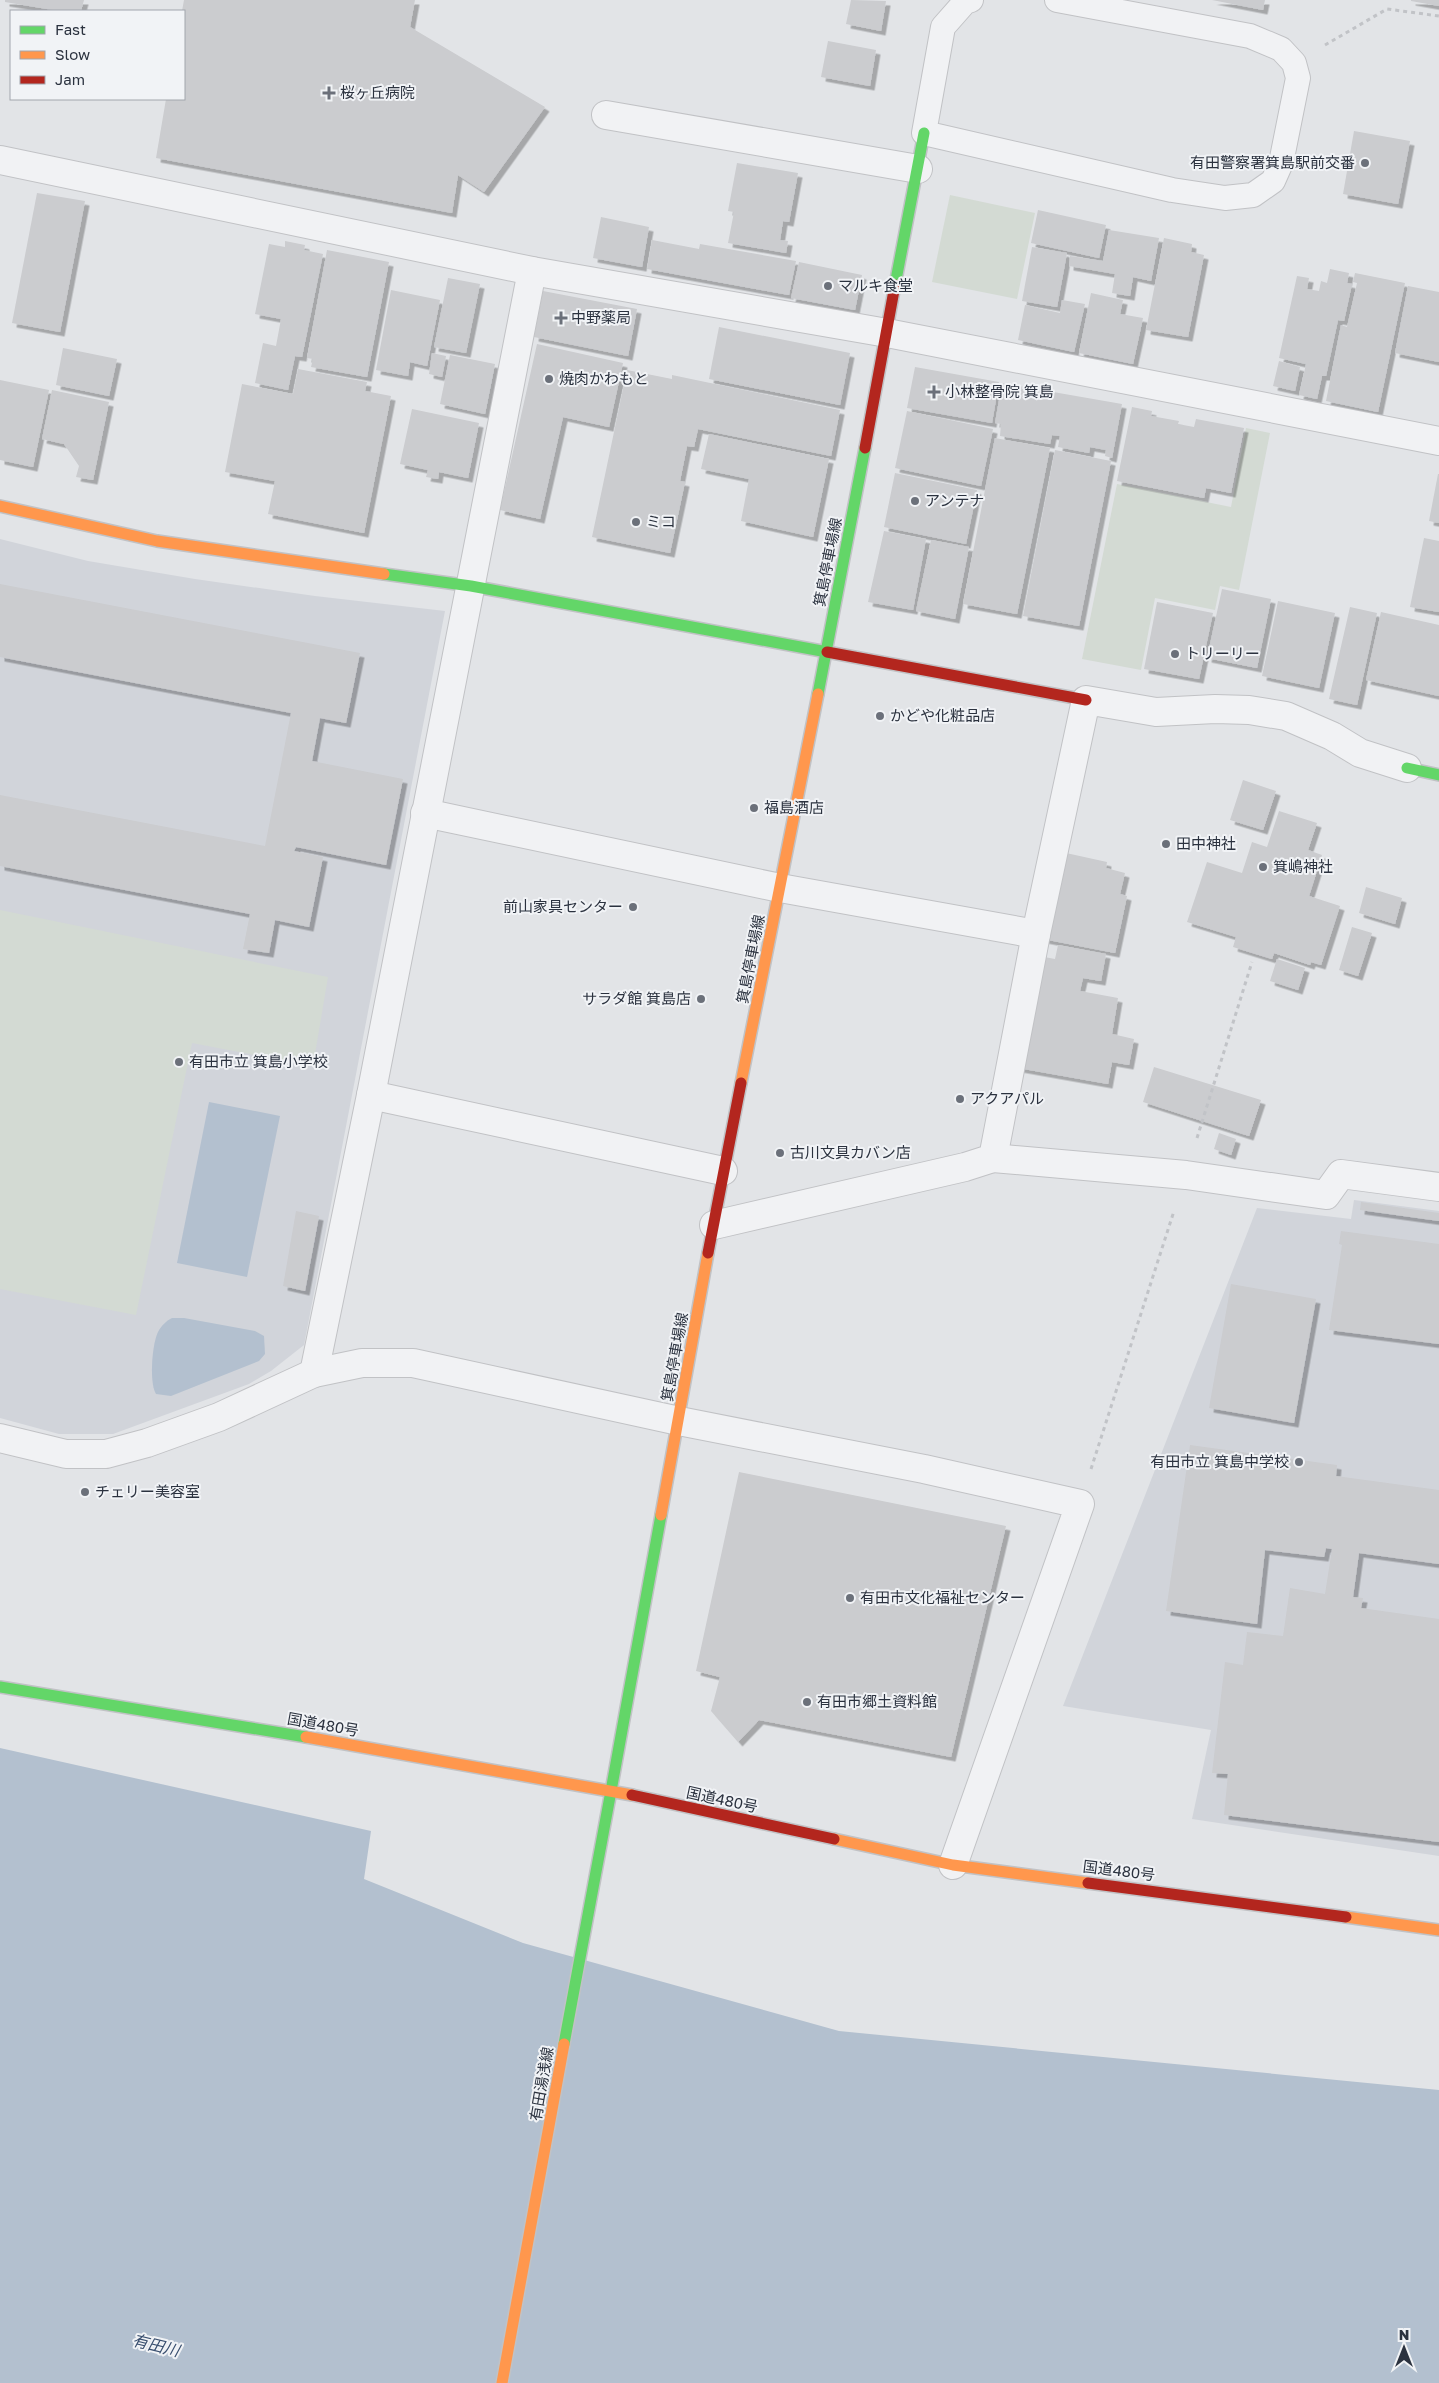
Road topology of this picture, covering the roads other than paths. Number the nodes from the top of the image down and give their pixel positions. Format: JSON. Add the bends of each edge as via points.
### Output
{"nodes":[{"id":1,"x":971,"y":0,"type":"edge"},
{"id":2,"x":1057,"y":0,"type":"edge"},
{"id":3,"x":606,"y":115,"type":"dead end"},
{"id":4,"x":924,"y":133,"type":"junction"},
{"id":5,"x":0,"y":160,"type":"edge"},
{"id":6,"x":918,"y":169,"type":"junction"},
{"id":7,"x":532,"y":271,"type":"junction"},
{"id":8,"x":887,"y":333,"type":"junction"},
{"id":9,"x":1439,"y":441,"type":"edge"},
{"id":10,"x":0,"y":506,"type":"edge"},
{"id":11,"x":471,"y":586,"type":"junction"},
{"id":12,"x":827,"y":650,"type":"junction"},
{"id":13,"x":1086,"y":700,"type":"junction"},
{"id":14,"x":1407,"y":768,"type":"joint"},
{"id":15,"x":1439,"y":775,"type":"edge"},
{"id":16,"x":425,"y":813,"type":"junction"},
{"id":17,"x":780,"y":888,"type":"junction"},
{"id":18,"x":1036,"y":934,"type":"junction"},
{"id":19,"x":371,"y":1095,"type":"junction"},
{"id":20,"x":993,"y":1158,"type":"junction"},
{"id":21,"x":724,"y":1171,"type":"junction"},
{"id":22,"x":1439,"y":1187,"type":"edge"},
{"id":23,"x":714,"y":1225,"type":"junction"},
{"id":24,"x":314,"y":1373,"type":"junction"},
{"id":25,"x":679,"y":1421,"type":"junction"},
{"id":26,"x":0,"y":1438,"type":"edge"},
{"id":27,"x":0,"y":1687,"type":"edge"},
{"id":28,"x":611,"y":1791,"type":"junction"},
{"id":29,"x":953,"y":1865,"type":"junction"},
{"id":30,"x":1439,"y":1930,"type":"edge"},
{"id":31,"x":502,"y":2383,"type":"edge"}],
"edges":[{"from":1,"to":4,"type":"lane","via":[[965,2],[943,27]]},
{"from":2,"to":4,"type":"lane","via":[[1250,36],[1281,49],[1294,63],[1298,78],[1281,163],[1273,181],[1253,195],[1225,198],[1172,190]]},
{"from":3,"to":6,"type":"street"},
{"from":4,"to":6,"type":"main road","name":"箕島停車場線"},
{"from":5,"to":7,"type":"street"},
{"from":6,"to":8,"type":"main road","name":"箕島停車場線"},
{"from":7,"to":8,"type":"street"},
{"from":7,"to":11,"type":"street"},
{"from":8,"to":9,"type":"street"},
{"from":8,"to":12,"type":"main road","name":"箕島停車場線"},
{"from":10,"to":11,"type":"main road","via":[[157,541]]},
{"from":11,"to":12,"type":"main road"},
{"from":11,"to":16,"type":"street"},
{"from":12,"to":13,"type":"main road"},
{"from":12,"to":17,"type":"main road","name":"箕島停車場線"},
{"from":13,"to":14,"type":"street","via":[[1156,712],[1249,710],[1286,716],[1332,736],[1360,753]]},
{"from":13,"to":18,"type":"street"},
{"from":14,"to":15,"type":"main road"},
{"from":16,"to":17,"type":"street"},
{"from":16,"to":19,"type":"street"},
{"from":17,"to":18,"type":"street"},
{"from":17,"to":21,"type":"main road","name":"箕島停車場線"},
{"from":18,"to":20,"type":"street"},
{"from":19,"to":21,"type":"street"},
{"from":19,"to":24,"type":"street"},
{"from":20,"to":22,"type":"street","via":[[1186,1175],[1326,1195],[1341,1174]]},
{"from":20,"to":23,"type":"street"},
{"from":21,"to":23,"type":"main road","name":"箕島停車場線"},
{"from":23,"to":25,"type":"main road","name":"箕島停車場線"},
{"from":24,"to":25,"type":"street","via":[[362,1363],[413,1363]]},
{"from":24,"to":26,"type":"street","via":[[219,1417],[106,1454],[66,1454]]},
{"from":25,"to":28,"type":"main road","name":"箕島停車場線"},
{"from":25,"to":29,"type":"street","via":[[924,1469],[1080,1504]]},
{"from":27,"to":28,"type":"main road","name":"国道480号","via":[[200,1718]]},
{"from":28,"to":29,"type":"main road","name":"国道480号"},
{"from":28,"to":31,"type":"main road","name":"有田湯浅線"},
{"from":29,"to":30,"type":"main road","name":"国道480号"}]}
